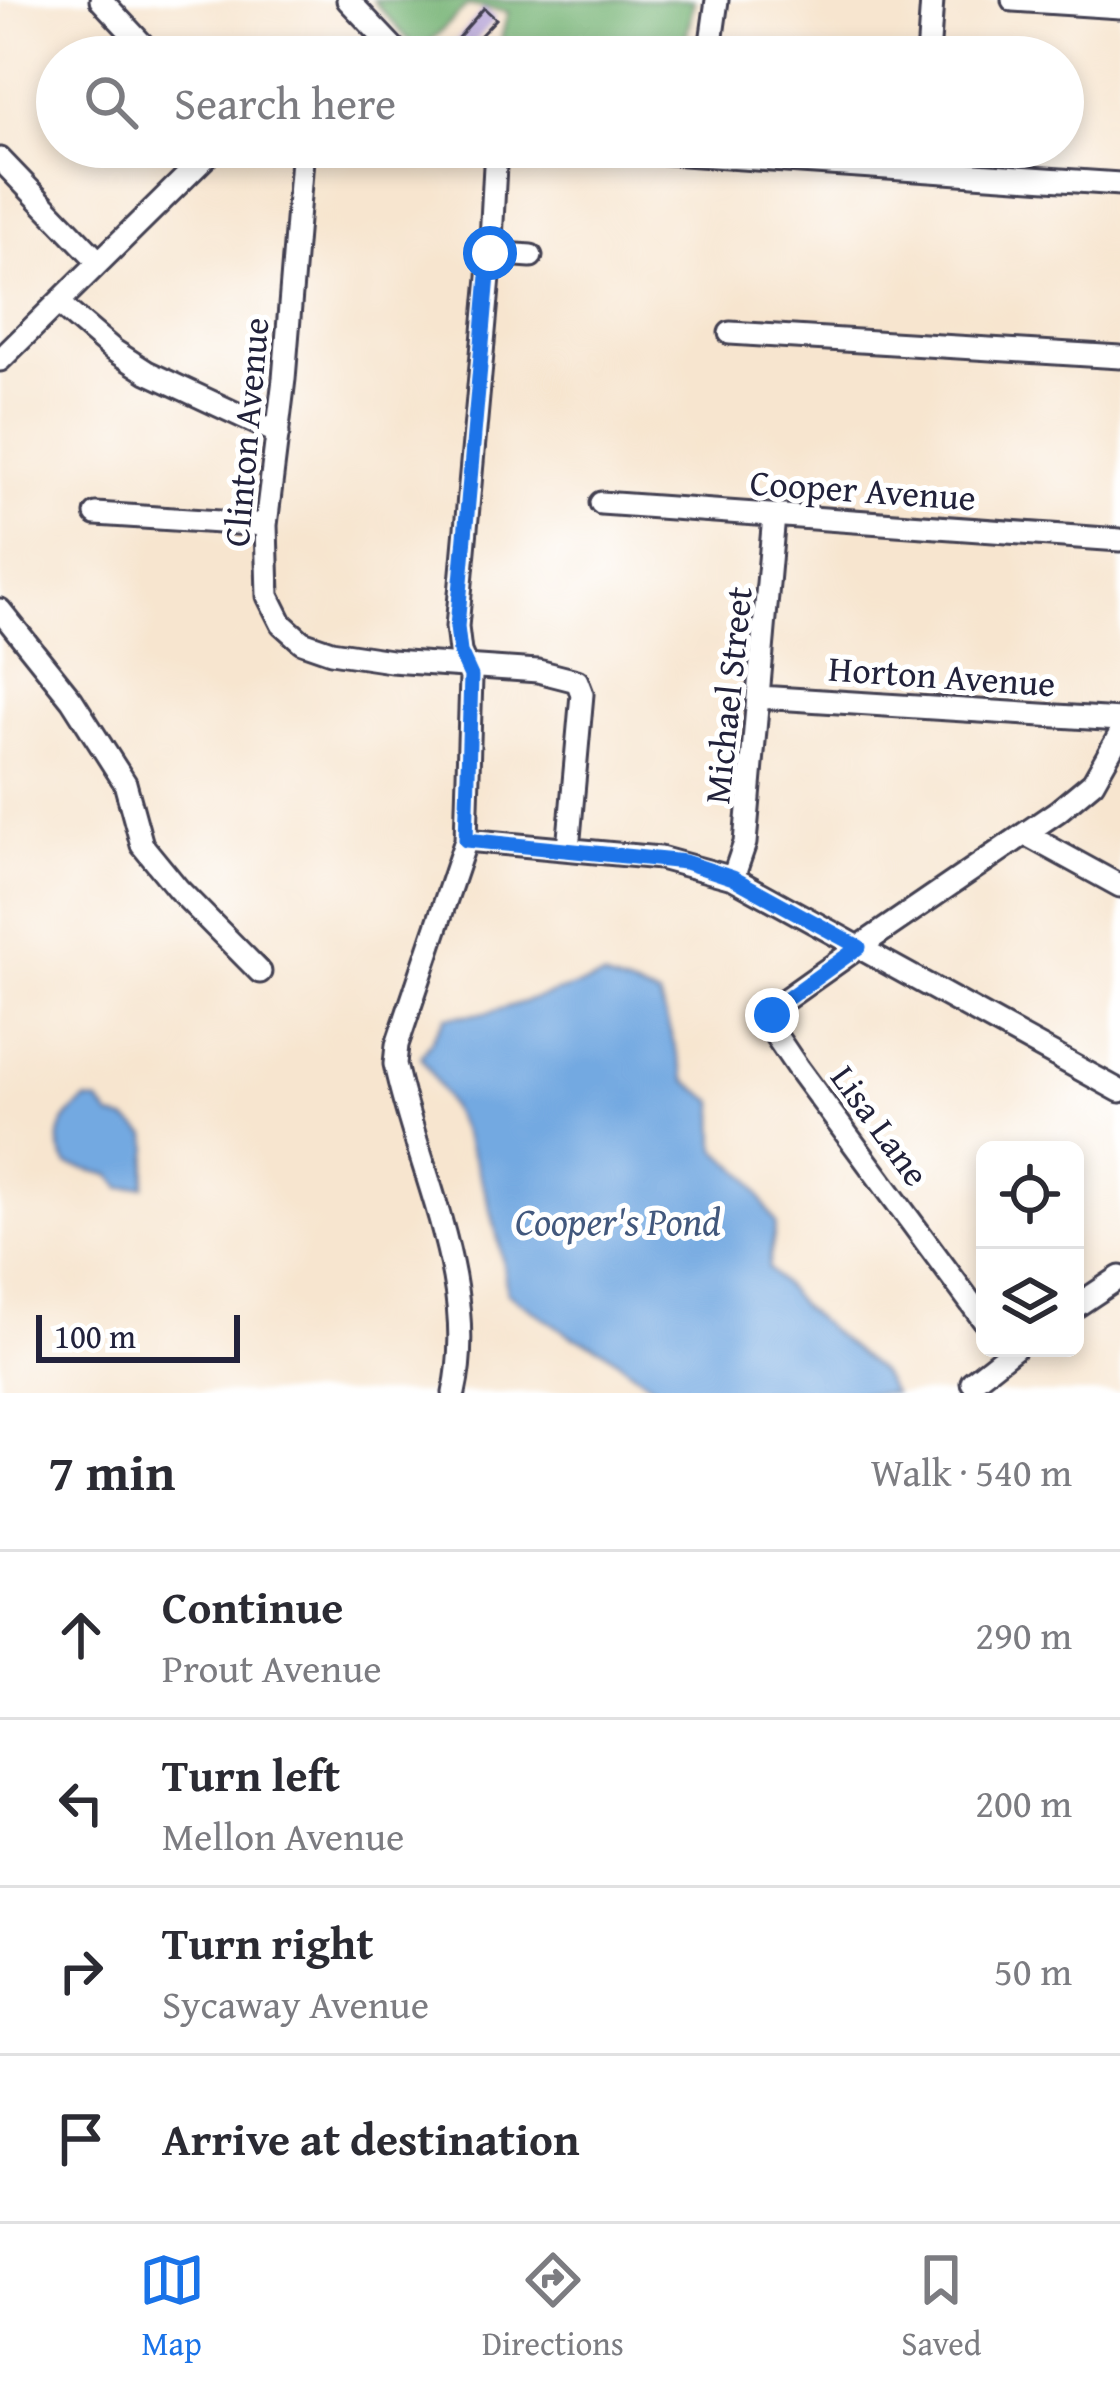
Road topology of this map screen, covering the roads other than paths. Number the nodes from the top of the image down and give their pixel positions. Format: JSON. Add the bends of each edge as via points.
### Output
{"nodes":[{"id":1,"x":101,"y":0,"type":"edge"},
{"id":2,"x":348,"y":0,"type":"edge"},
{"id":3,"x":718,"y":0,"type":"edge"},
{"id":4,"x":932,"y":0,"type":"edge"},
{"id":5,"x":1013,"y":0,"type":"edge"},
{"id":6,"x":1120,"y":7,"type":"edge"},
{"id":7,"x":134,"y":36,"type":"edge"},
{"id":8,"x":382,"y":36,"type":"edge"},
{"id":9,"x":712,"y":36,"type":"edge"},
{"id":10,"x":929,"y":36,"type":"edge"},
{"id":11,"x":0,"y":159,"type":"edge"},
{"id":12,"x":195,"y":168,"type":"edge"},
{"id":13,"x":301,"y":168,"type":"edge"},
{"id":14,"x":495,"y":168,"type":"edge"},
{"id":15,"x":997,"y":168,"type":"edge"},
{"id":16,"x":1120,"y":184,"type":"edge"},
{"id":17,"x":490,"y":253,"type":"junction"},
{"id":18,"x":531,"y":256,"type":"dead end"},
{"id":19,"x":99,"y":262,"type":"junction"},
{"id":20,"x":58,"y":303,"type":"junction"},
{"id":21,"x":730,"y":333,"type":"dead end"},
{"id":22,"x":1120,"y":357,"type":"edge"},
{"id":23,"x":0,"y":360,"type":"edge"},
{"id":24,"x":278,"y":433,"type":"junction"},
{"id":25,"x":601,"y":503,"type":"dead end"},
{"id":26,"x":96,"y":514,"type":"dead end"},
{"id":27,"x":775,"y":515,"type":"junction"},
{"id":28,"x":266,"y":525,"type":"junction"},
{"id":29,"x":1120,"y":540,"type":"edge"},
{"id":30,"x":0,"y":610,"type":"edge"},
{"id":31,"x":466,"y":665,"type":"junction"},
{"id":32,"x":759,"y":697,"type":"junction"},
{"id":33,"x":1120,"y":720,"type":"edge"},
{"id":34,"x":1120,"y":734,"type":"edge"},
{"id":35,"x":1114,"y":759,"type":"edge"},
{"id":36,"x":1024,"y":834,"type":"junction"},
{"id":37,"x":466,"y":840,"type":"junction"},
{"id":38,"x":568,"y":849,"type":"junction"},
{"id":39,"x":733,"y":878,"type":"junction"},
{"id":40,"x":1120,"y":886,"type":"edge"},
{"id":41,"x":859,"y":947,"type":"junction"},
{"id":42,"x":260,"y":972,"type":"dead end"},
{"id":43,"x":1120,"y":1091,"type":"edge"},
{"id":44,"x":1120,"y":1277,"type":"edge"},
{"id":45,"x":1084,"y":1300,"type":"edge"},
{"id":46,"x":976,"y":1310,"type":"edge"},
{"id":47,"x":1001,"y":1357,"type":"edge"},
{"id":48,"x":972,"y":1382,"type":"dead end"},
{"id":49,"x":454,"y":1393,"type":"edge"}],
"edges":[{"from":1,"to":7,"type":"street"},
{"from":2,"to":8,"type":"street"},
{"from":3,"to":9,"type":"street"},
{"from":4,"to":10,"type":"street"},
{"from":5,"to":6,"type":"street"},
{"from":11,"to":19,"type":"street"},
{"from":12,"to":19,"type":"street"},
{"from":13,"to":24,"type":"street","name":"Clinton Avenue"},
{"from":14,"to":17,"type":"street"},
{"from":15,"to":16,"type":"street"},
{"from":17,"to":18,"type":"street"},
{"from":17,"to":31,"type":"street","via":[[457,627]]},
{"from":19,"to":20,"type":"street"},
{"from":20,"to":23,"type":"street"},
{"from":20,"to":24,"type":"street","via":[[147,372]]},
{"from":21,"to":22,"type":"street"},
{"from":24,"to":28,"type":"street","name":"Clinton Avenue"},
{"from":25,"to":27,"type":"street","name":"Cooper Avenue"},
{"from":26,"to":28,"type":"street"},
{"from":27,"to":29,"type":"street","name":"Cooper Avenue"},
{"from":27,"to":32,"type":"street","name":"Michael Street"},
{"from":28,"to":31,"type":"street","name":"Clinton Avenue","via":[[268,596],[302,642],[391,661]]},
{"from":30,"to":42,"type":"street","via":[[72,700],[124,783],[142,845]]},
{"from":31,"to":37,"type":"street"},
{"from":31,"to":38,"type":"street","name":"Clinton Avenue","via":[[538,671],[581,686]]},
{"from":32,"to":33,"type":"street","name":"Horton Avenue"},
{"from":32,"to":39,"type":"street","name":"Michael Street","via":[[746,843]]},
{"from":34,"to":35,"type":"street"},
{"from":35,"to":36,"type":"street"},
{"from":36,"to":40,"type":"street"},
{"from":36,"to":41,"type":"street"},
{"from":37,"to":38,"type":"street"},
{"from":37,"to":49,"type":"street","via":[[395,1064],[461,1319]]},
{"from":38,"to":39,"type":"street","via":[[685,862]]},
{"from":39,"to":41,"type":"street"},
{"from":41,"to":43,"type":"street"},
{"from":41,"to":46,"type":"street","name":"Lisa Lane","via":[[784,1001],[770,1023]]},
{"from":44,"to":45,"type":"street"},
{"from":47,"to":48,"type":"street"}]}
